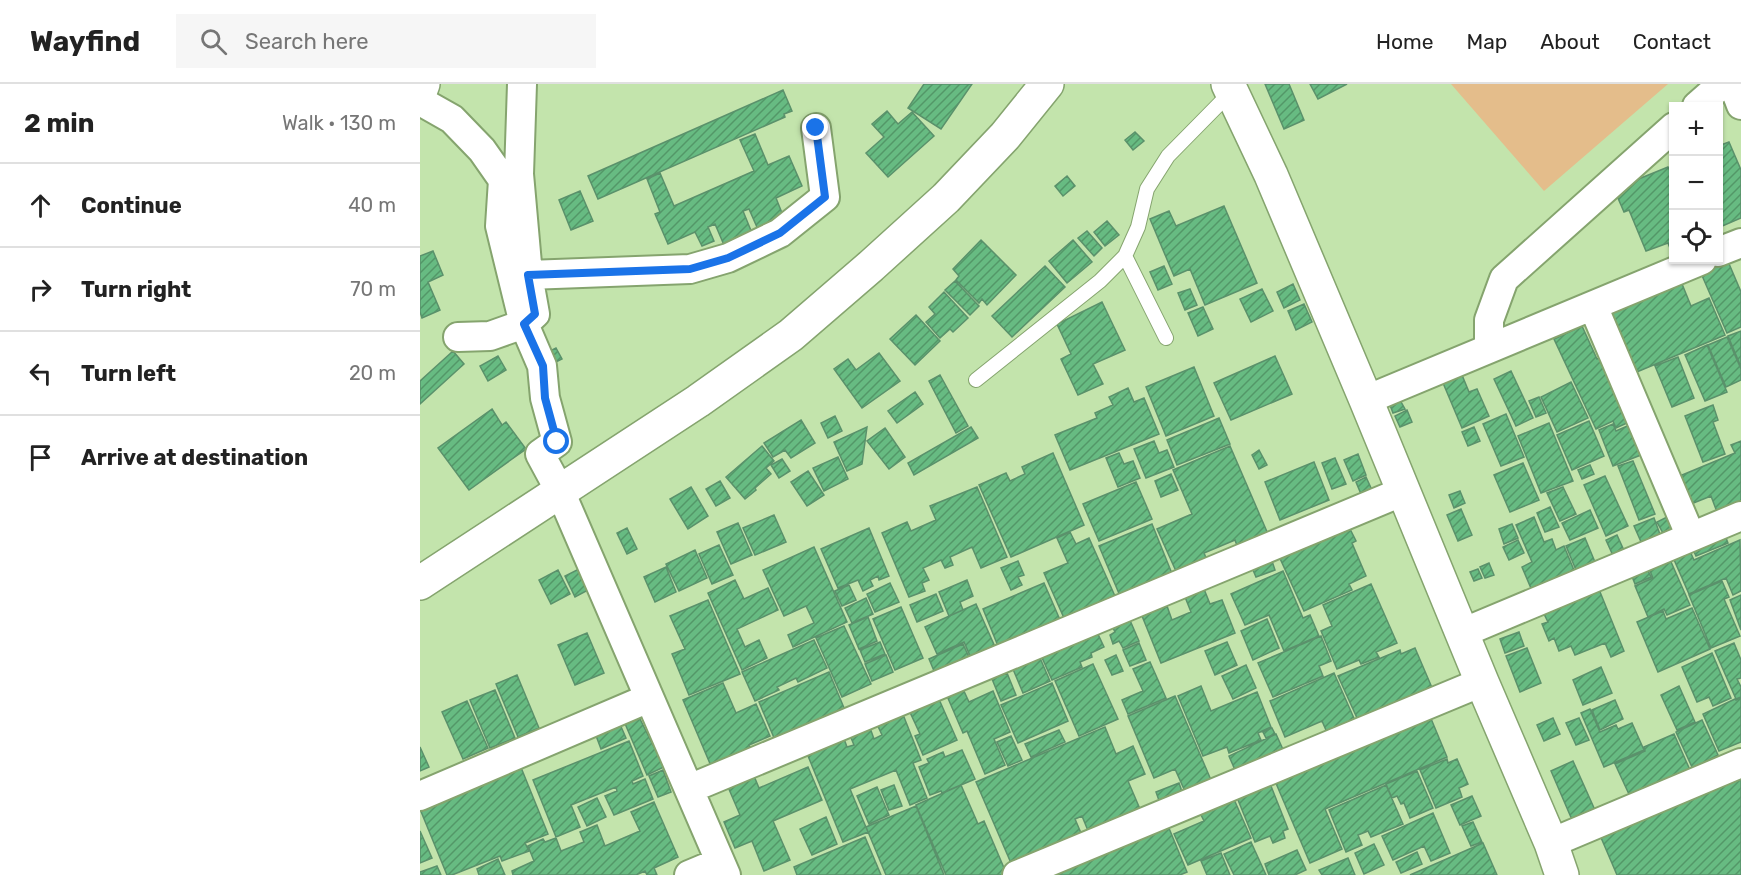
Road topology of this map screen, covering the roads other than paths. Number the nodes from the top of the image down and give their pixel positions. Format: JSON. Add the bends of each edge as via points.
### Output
{"nodes":[{"id":1,"x":423,"y":84,"type":"edge"},
{"id":2,"x":522,"y":84,"type":"edge"},
{"id":3,"x":1047,"y":84,"type":"edge"},
{"id":4,"x":1722,"y":84,"type":"edge"},
{"id":5,"x":1733,"y":84,"type":"edge"},
{"id":6,"x":1230,"y":87,"type":"edge"},
{"id":7,"x":420,"y":92,"type":"edge"},
{"id":8,"x":420,"y":101,"type":"edge"},
{"id":9,"x":1702,"y":102,"type":"edge"},
{"id":10,"x":1741,"y":105,"type":"edge"},
{"id":11,"x":816,"y":128,"type":"dead end"},
{"id":12,"x":1669,"y":131,"type":"edge"},
{"id":13,"x":1741,"y":243,"type":"edge"},
{"id":14,"x":1723,"y":250,"type":"edge"},
{"id":15,"x":1125,"y":256,"type":"junction"},
{"id":16,"x":1693,"y":264,"type":"edge"},
{"id":17,"x":528,"y":275,"type":"junction"},
{"id":18,"x":1593,"y":306,"type":"junction"},
{"id":19,"x":524,"y":324,"type":"junction"},
{"id":20,"x":458,"y":337,"type":"dead end"},
{"id":21,"x":1166,"y":338,"type":"dead end"},
{"id":22,"x":1489,"y":348,"type":"junction"},
{"id":23,"x":976,"y":380,"type":"dead end"},
{"id":24,"x":1366,"y":400,"type":"junction"},
{"id":25,"x":560,"y":491,"type":"junction"},
{"id":26,"x":1404,"y":491,"type":"junction"},
{"id":27,"x":1739,"y":523,"type":"edge"},
{"id":28,"x":1691,"y":537,"type":"junction"},
{"id":29,"x":420,"y":583,"type":"edge"},
{"id":30,"x":1462,"y":633,"type":"junction"},
{"id":31,"x":1482,"y":682,"type":"junction"},
{"id":32,"x":649,"y":698,"type":"junction"},
{"id":33,"x":1741,"y":763,"type":"edge"},
{"id":34,"x":689,"y":789,"type":"junction"},
{"id":35,"x":420,"y":796,"type":"edge"},
{"id":36,"x":1556,"y":866,"type":"edge"},
{"id":37,"x":723,"y":868,"type":"edge"},
{"id":38,"x":689,"y":875,"type":"edge"},
{"id":39,"x":1017,"y":875,"type":"edge"}],
"edges":[{"from":1,"to":7,"type":"street"},
{"from":2,"to":17,"type":"street","via":[[519,174]]},
{"from":3,"to":25,"type":"street","via":[[1005,136],[945,198],[791,335]]},
{"from":4,"to":9,"type":"street"},
{"from":5,"to":10,"type":"street"},
{"from":6,"to":15,"type":"lane","via":[[1168,156],[1147,189],[1138,227]]},
{"from":6,"to":24,"type":"street"},
{"from":8,"to":19,"type":"street","via":[[453,119],[503,180],[500,226]]},
{"from":11,"to":17,"type":"street","via":[[825,197],[780,233],[728,258],[690,269]]},
{"from":12,"to":22,"type":"street","via":[[1504,279],[1489,320]]},
{"from":13,"to":14,"type":"street"},
{"from":15,"to":21,"type":"lane"},
{"from":15,"to":23,"type":"lane","via":[[1100,281]]},
{"from":16,"to":18,"type":"street"},
{"from":17,"to":19,"type":"street","via":[[535,314]]},
{"from":18,"to":22,"type":"street"},
{"from":18,"to":28,"type":"street"},
{"from":19,"to":20,"type":"street","via":[[490,336]]},
{"from":19,"to":25,"type":"street","via":[[543,366],[545,398],[557,442],[540,454]]},
{"from":22,"to":24,"type":"street"},
{"from":24,"to":26,"type":"street"},
{"from":25,"to":29,"type":"street"},
{"from":25,"to":32,"type":"street"},
{"from":26,"to":30,"type":"street"},
{"from":26,"to":34,"type":"street"},
{"from":27,"to":28,"type":"street"},
{"from":28,"to":30,"type":"street"},
{"from":30,"to":31,"type":"street"},
{"from":31,"to":36,"type":"street"},
{"from":31,"to":39,"type":"street"},
{"from":32,"to":34,"type":"street"},
{"from":32,"to":35,"type":"street"},
{"from":33,"to":36,"type":"street"},
{"from":34,"to":37,"type":"street"},
{"from":37,"to":38,"type":"street"}]}
